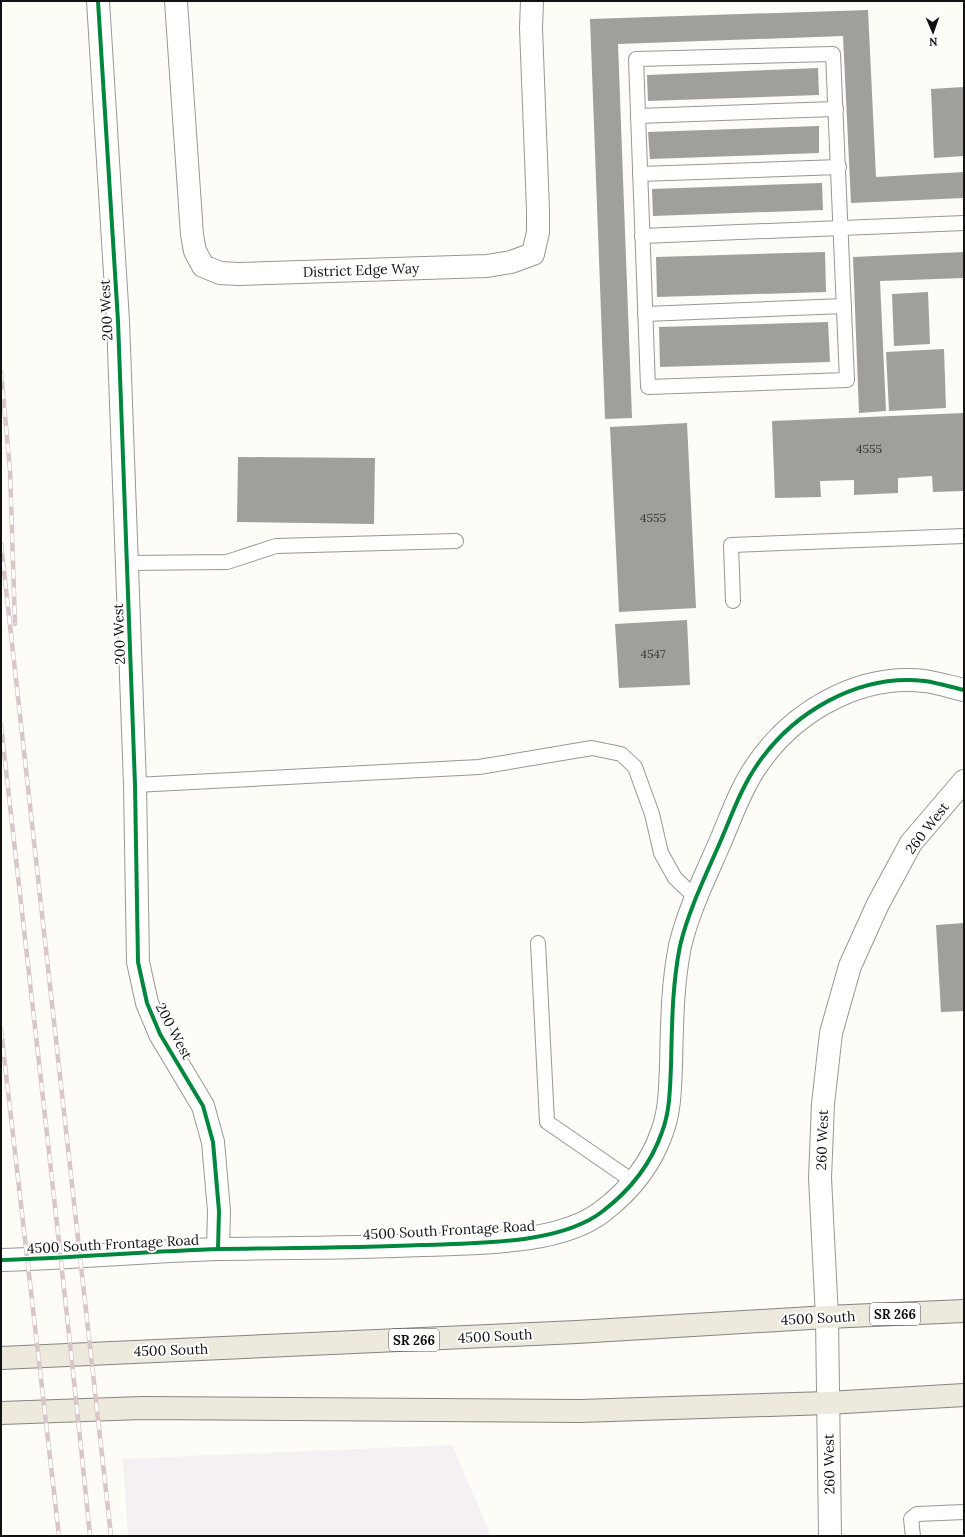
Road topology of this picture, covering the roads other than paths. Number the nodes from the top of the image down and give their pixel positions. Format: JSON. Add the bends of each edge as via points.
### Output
{"nodes":[{"id":1,"x":98,"y":1,"type":"edge"},
{"id":2,"x":176,"y":1,"type":"edge"},
{"id":3,"x":532,"y":1,"type":"edge"},
{"id":4,"x":836,"y":109,"type":"junction"},
{"id":5,"x":638,"y":116,"type":"junction"},
{"id":6,"x":838,"y":167,"type":"junction"},
{"id":7,"x":640,"y":174,"type":"junction"},
{"id":8,"x":964,"y":222,"type":"edge"},
{"id":9,"x":841,"y":228,"type":"junction"},
{"id":10,"x":642,"y":236,"type":"junction"},
{"id":11,"x":844,"y":306,"type":"junction"},
{"id":12,"x":645,"y":314,"type":"junction"},
{"id":13,"x":964,"y":536,"type":"edge"},
{"id":14,"x":456,"y":541,"type":"dead end"},
{"id":15,"x":127,"y":563,"type":"junction"},
{"id":16,"x":733,"y":601,"type":"dead end"},
{"id":17,"x":964,"y":690,"type":"edge"},
{"id":18,"x":964,"y":780,"type":"edge"},
{"id":19,"x":135,"y":785,"type":"junction"},
{"id":20,"x":696,"y":898,"type":"junction"},
{"id":21,"x":538,"y":943,"type":"dead end"},
{"id":22,"x":634,"y":1182,"type":"junction"},
{"id":23,"x":218,"y":1249,"type":"junction"},
{"id":24,"x":1,"y":1260,"type":"edge"},
{"id":25,"x":964,"y":1311,"type":"edge"},
{"id":26,"x":827,"y":1317,"type":"junction"},
{"id":27,"x":1,"y":1358,"type":"edge"},
{"id":28,"x":964,"y":1395,"type":"edge"},
{"id":29,"x":828,"y":1403,"type":"junction"},
{"id":30,"x":1,"y":1413,"type":"edge"},
{"id":31,"x":964,"y":1512,"type":"edge"},
{"id":32,"x":830,"y":1536,"type":"edge"},
{"id":33,"x":913,"y":1536,"type":"edge"}],
"edges":[{"from":1,"to":15,"type":"street","name":"200 West","via":[[118,321]]},
{"from":2,"to":3,"type":"street","name":"District Edge Way","via":[[194,246],[203,266],[220,273],[238,274],[488,266],[511,262],[533,254],[538,225]]},
{"from":4,"to":5,"type":"lane"},
{"from":4,"to":5,"type":"lane","via":[[833,54],[636,59]]},
{"from":4,"to":6,"type":"lane"},
{"from":5,"to":7,"type":"lane"},
{"from":6,"to":7,"type":"lane"},
{"from":6,"to":9,"type":"lane"},
{"from":7,"to":10,"type":"lane"},
{"from":8,"to":9,"type":"lane"},
{"from":9,"to":10,"type":"lane"},
{"from":9,"to":11,"type":"lane"},
{"from":10,"to":12,"type":"lane"},
{"from":11,"to":12,"type":"lane"},
{"from":11,"to":12,"type":"lane","via":[[847,380],[648,387]]},
{"from":13,"to":16,"type":"lane","via":[[731,545]]},
{"from":14,"to":15,"type":"lane","via":[[276,546],[227,562]]},
{"from":15,"to":19,"type":"street","name":"200 West"},
{"from":17,"to":20,"type":"street","name":"4500 South Frontage Road","via":[[925,681],[876,684],[850,691],[823,703],[798,720],[771,746],[754,769],[740,795]]},
{"from":18,"to":26,"type":"street","name":"260 West","via":[[912,843],[878,904],[850,966],[831,1033],[823,1104],[820,1178]]},
{"from":19,"to":20,"type":"lane","via":[[479,767],[592,748],[621,754],[635,767],[652,814],[661,853],[675,878]]},
{"from":19,"to":23,"type":"street","name":"200 West","via":[[138,962],[147,1003],[160,1034],[203,1106],[214,1148],[219,1211]]},
{"from":20,"to":22,"type":"street","name":"4500 South Frontage Road","via":[[681,945],[674,988],[668,1108],[662,1132],[650,1160]]},
{"from":21,"to":22,"type":"lane","via":[[547,1122]]},
{"from":22,"to":23,"type":"street","name":"4500 South Frontage Road","via":[[601,1213],[575,1226],[541,1236],[499,1242],[400,1246]]},
{"from":23,"to":24,"type":"street","name":"4500 South Frontage Road"},
{"from":25,"to":26,"type":"main road","name":"4500 South","number":"SR 266"},
{"from":26,"to":27,"type":"main road","name":"4500 South","number":"SR 266","via":[[577,1332]]},
{"from":26,"to":29,"type":"street","name":"260 West"},
{"from":28,"to":29,"type":"main road"},
{"from":29,"to":30,"type":"main road","via":[[580,1411],[142,1408]]},
{"from":29,"to":32,"type":"street","name":"260 West"},
{"from":31,"to":33,"type":"lane","via":[[917,1514],[912,1519]]}]}
